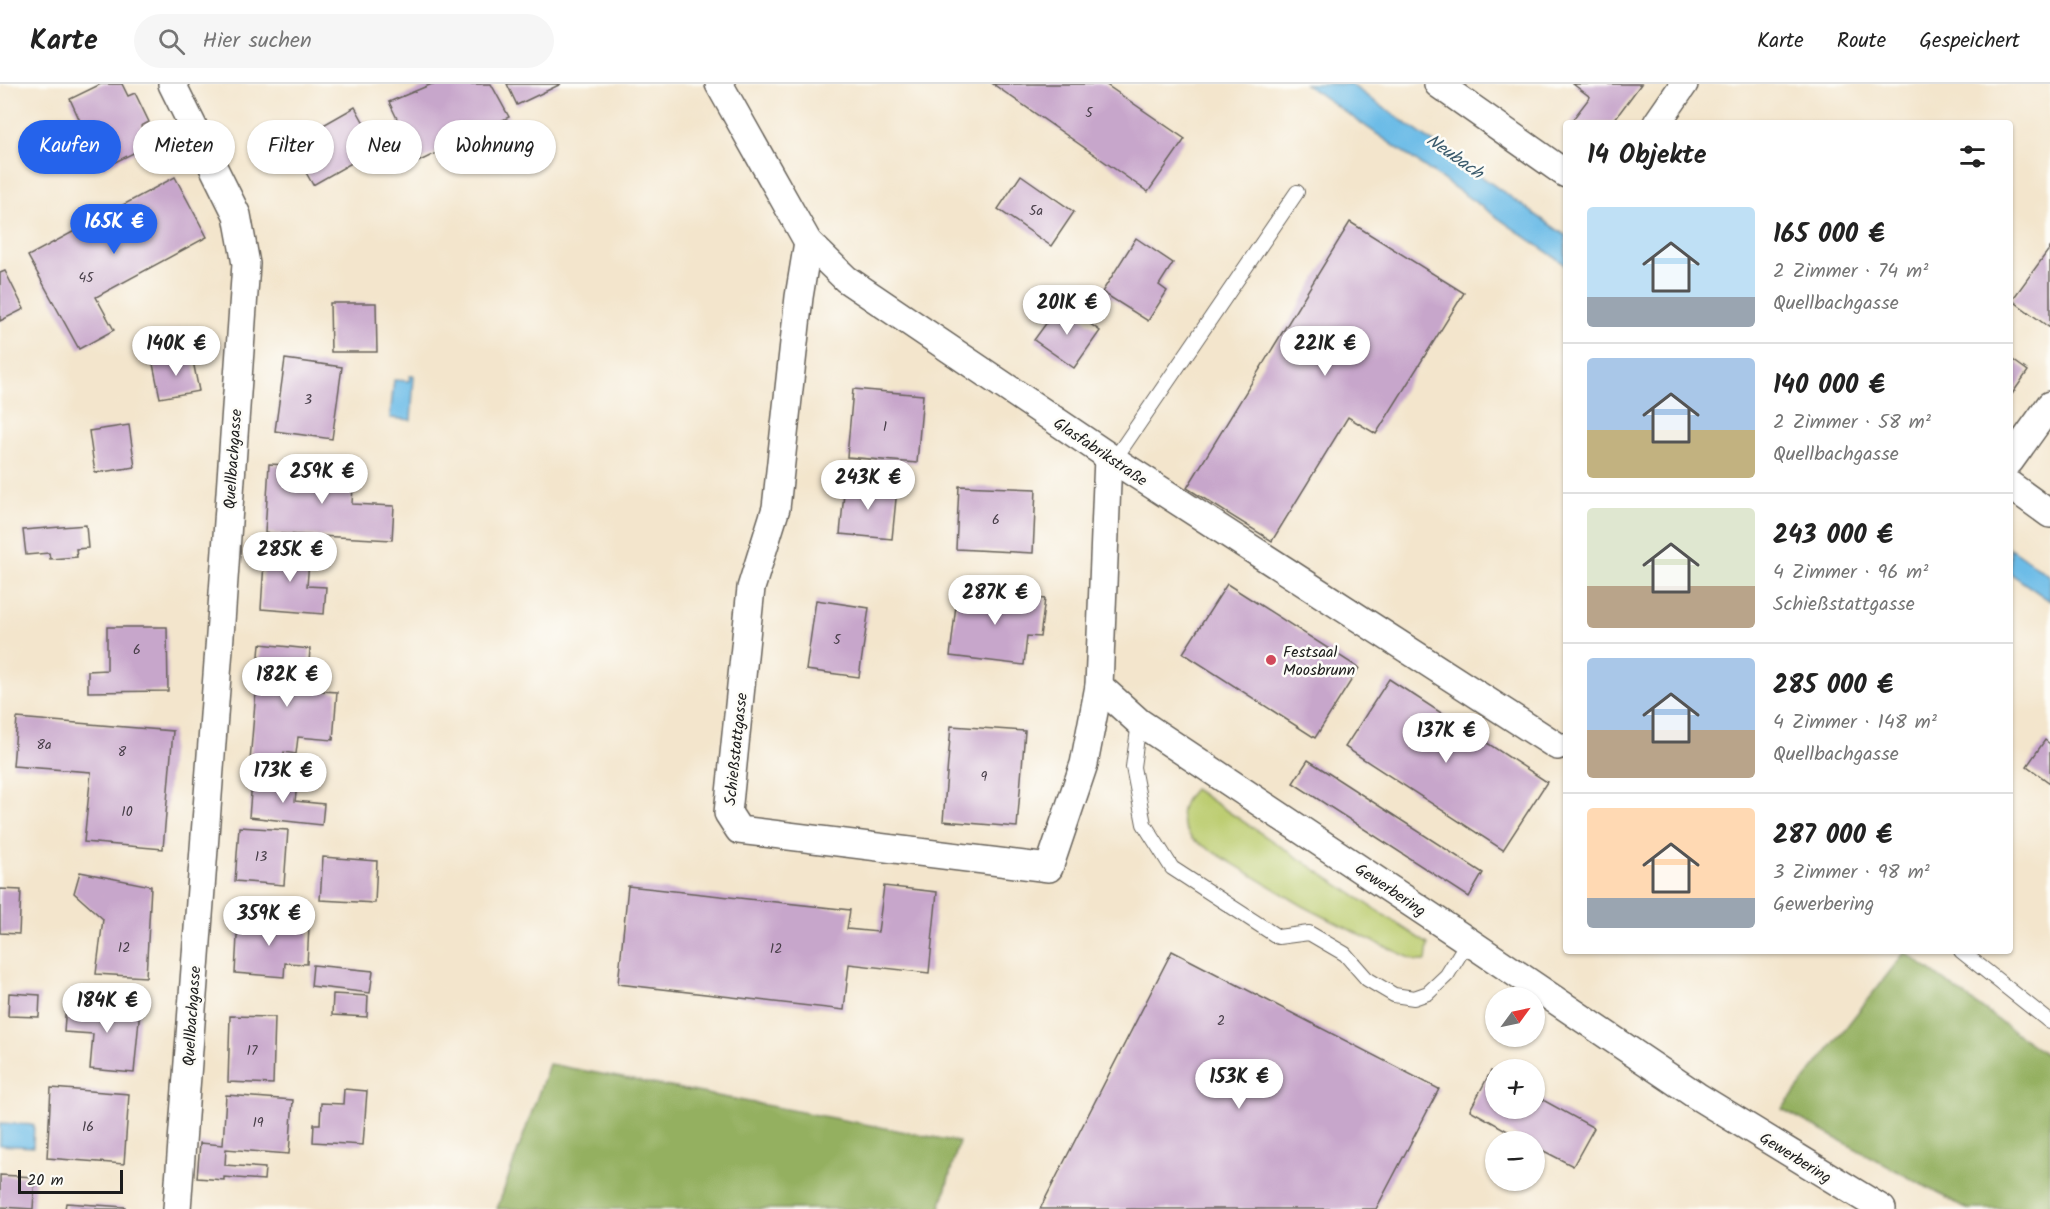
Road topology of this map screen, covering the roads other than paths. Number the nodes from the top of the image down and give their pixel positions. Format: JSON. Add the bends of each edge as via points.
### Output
{"nodes":[{"id":1,"x":172,"y":84,"type":"edge"},
{"id":2,"x":719,"y":84,"type":"edge"},
{"id":3,"x":1438,"y":84,"type":"edge"},
{"id":4,"x":1684,"y":84,"type":"edge"},
{"id":5,"x":1659,"y":120,"type":"edge"},
{"id":6,"x":1563,"y":172,"type":"edge"},
{"id":7,"x":1297,"y":192,"type":"dead end"},
{"id":8,"x":808,"y":242,"type":"junction"},
{"id":9,"x":2050,"y":405,"type":"edge"},
{"id":10,"x":2013,"y":457,"type":"edge"},
{"id":11,"x":1111,"y":458,"type":"junction"},
{"id":12,"x":2013,"y":487,"type":"edge"},
{"id":13,"x":2050,"y":514,"type":"edge"},
{"id":14,"x":1099,"y":686,"type":"junction"},
{"id":15,"x":1139,"y":722,"type":"junction"},
{"id":16,"x":1557,"y":746,"type":"dead end"},
{"id":17,"x":1468,"y":941,"type":"junction"},
{"id":18,"x":1965,"y":954,"type":"edge"},
{"id":19,"x":2050,"y":1022,"type":"edge"},
{"id":20,"x":177,"y":1209,"type":"edge"},
{"id":21,"x":1882,"y":1209,"type":"edge"}],
"edges":[{"from":1,"to":20,"type":"street","name":"Quellbachgasse","via":[[237,215],[246,264]]},
{"from":2,"to":8,"type":"street","name":"Glasfabrikstraße"},
{"from":3,"to":6,"type":"street"},
{"from":4,"to":5,"type":"street"},
{"from":7,"to":11,"type":"lane"},
{"from":8,"to":11,"type":"street","name":"Glasfabrikstraße","via":[[846,279]]},
{"from":8,"to":14,"type":"street","name":"Schießstattgasse","via":[[776,508],[752,588],[728,813],[739,831],[1049,868],[1084,764]]},
{"from":9,"to":10,"type":"street"},
{"from":11,"to":14,"type":"street"},
{"from":11,"to":16,"type":"street","name":"Glasfabrikstraße"},
{"from":12,"to":13,"type":"street"},
{"from":14,"to":15,"type":"street","name":"Gewerbering"},
{"from":15,"to":17,"type":"street","name":"Gewerbering"},
{"from":15,"to":17,"type":"lane","via":[[1133,767],[1144,824],[1172,868],[1278,937],[1308,933],[1345,954],[1367,979],[1394,995],[1414,998],[1428,993],[1447,975]]},
{"from":17,"to":21,"type":"street","name":"Gewerbering","via":[[1697,1096]]},
{"from":18,"to":19,"type":"lane"}]}
